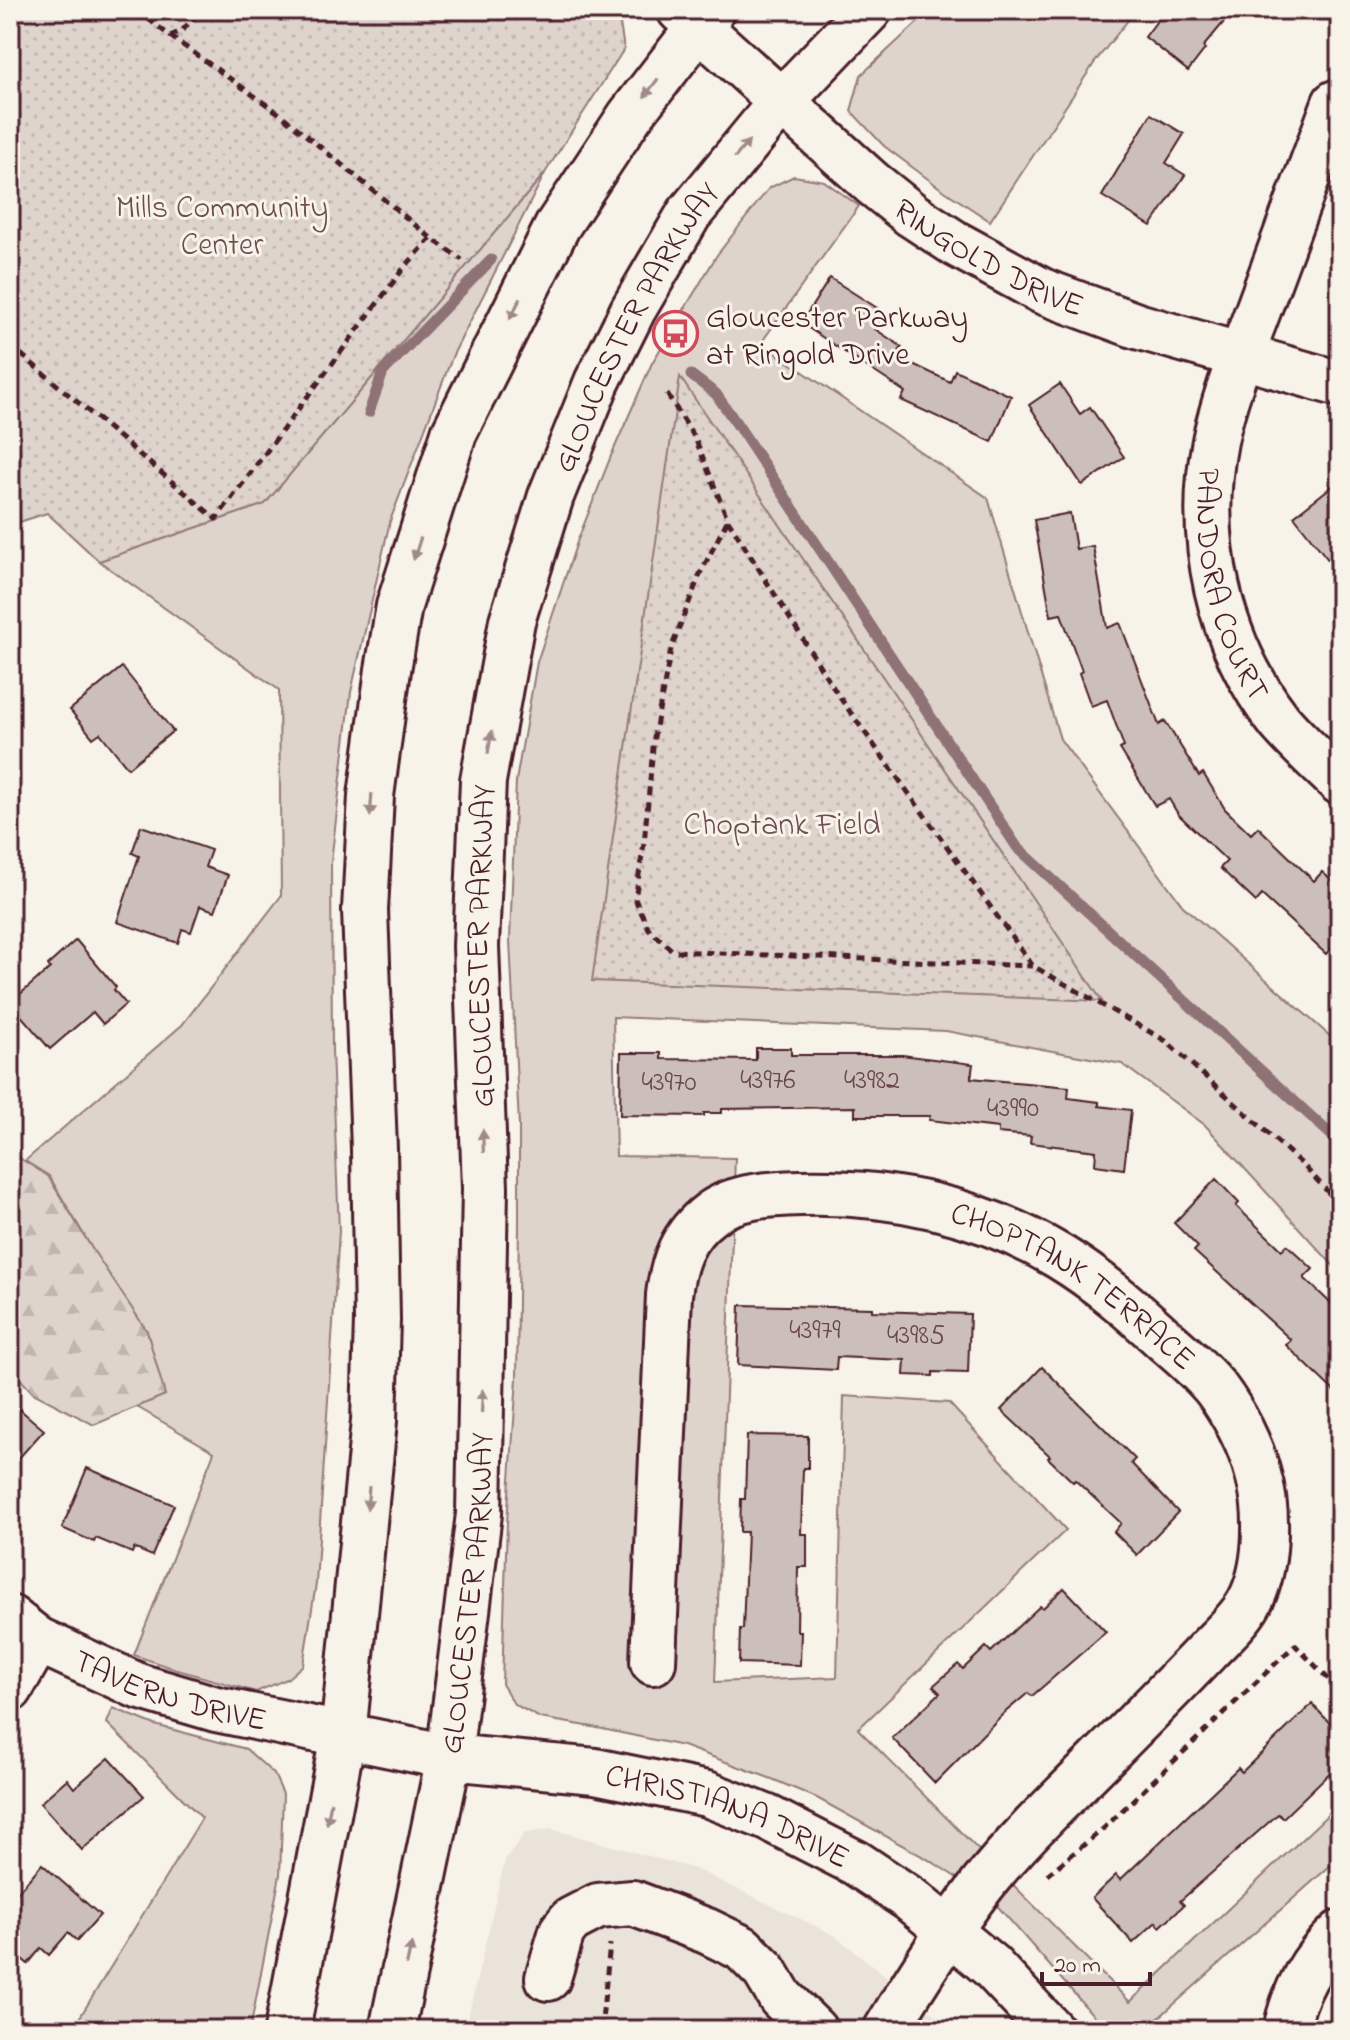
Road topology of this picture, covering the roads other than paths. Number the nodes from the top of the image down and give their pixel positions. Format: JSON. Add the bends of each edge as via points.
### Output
{"nodes":[{"id":1,"x":869,"y":10,"type":"edge"},
{"id":2,"x":696,"y":15,"type":"edge"},
{"id":3,"x":781,"y":102,"type":"junction"},
{"id":4,"x":1335,"y":103,"type":"dead end"},
{"id":5,"x":1241,"y":356,"type":"junction"},
{"id":6,"x":1340,"y":384,"type":"edge"},
{"id":7,"x":1340,"y":782,"type":"edge"},
{"id":8,"x":24,"y":1629,"type":"edge"},
{"id":9,"x":653,"y":1662,"type":"dead end"},
{"id":10,"x":10,"y":1689,"type":"edge"},
{"id":11,"x":343,"y":1736,"type":"junction"},
{"id":12,"x":449,"y":1757,"type":"junction"},
{"id":13,"x":950,"y":1930,"type":"junction"},
{"id":14,"x":1340,"y":1933,"type":"edge"},
{"id":15,"x":548,"y":1978,"type":"dead end"},
{"id":16,"x":287,"y":2030,"type":"edge"},
{"id":17,"x":392,"y":2030,"type":"edge"},
{"id":18,"x":814,"y":2030,"type":"edge"},
{"id":19,"x":886,"y":2030,"type":"edge"},
{"id":20,"x":1051,"y":2030,"type":"edge"},
{"id":21,"x":1286,"y":2030,"type":"edge"}],
"edges":[{"from":1,"to":3,"type":"street","name":"GLOUCESTER PARKWAY"},
{"from":2,"to":3,"type":"street","name":"RINGOLD DRIVE"},
{"from":2,"to":11,"type":"street","one_way":true,"via":[[551,238],[454,433],[399,606],[371,796],[365,910],[377,1320],[374,1421]]},
{"from":3,"to":5,"type":"street","name":"RINGOLD DRIVE","via":[[872,183],[956,244],[1042,291]]},
{"from":12,"to":3,"type":"street","name":"GLOUCESTER PARKWAY","one_way":true,"via":[[479,1499],[485,1188],[476,946],[483,781],[512,621],[557,482],[633,310],[689,214]]},
{"from":4,"to":5,"type":"street","name":"PANDORA COURT"},
{"from":5,"to":6,"type":"street","name":"RINGOLD DRIVE"},
{"from":5,"to":7,"type":"street","name":"PANDORA COURT","via":[[1209,482],[1207,530],[1215,586],[1251,679],[1281,722]]},
{"from":8,"to":10,"type":"street"},
{"from":8,"to":11,"type":"street","name":"TAVERN DRIVE","via":[[138,1686]]},
{"from":9,"to":13,"type":"street","name":"CHOPTANK TERRACE","via":[[673,1263],[689,1235],[712,1212],[742,1199],[777,1193],[843,1192],[939,1206],[1002,1228],[1060,1257],[1113,1294],[1194,1365],[1233,1416],[1258,1474],[1262,1570],[1249,1604],[1052,1808]]},
{"from":11,"to":12,"type":"street","name":"CHRISTIANA DRIVE"},
{"from":11,"to":16,"type":"street","one_way":true},
{"from":12,"to":13,"type":"street","name":"CHRISTIANA DRIVE","via":[[595,1771],[707,1794],[856,1863]]},
{"from":17,"to":12,"type":"street","name":"GLOUCESTER PARKWAY","one_way":true},
{"from":13,"to":19,"type":"street","name":"CHOPTANK TERRACE"},
{"from":13,"to":20,"type":"street","name":"CHRISTIANA DRIVE"},
{"from":14,"to":21,"type":"street","via":[[1303,1979]]},
{"from":15,"to":18,"type":"street","via":[[562,1931],[571,1920],[598,1906],[633,1903],[742,1948]]}]}
